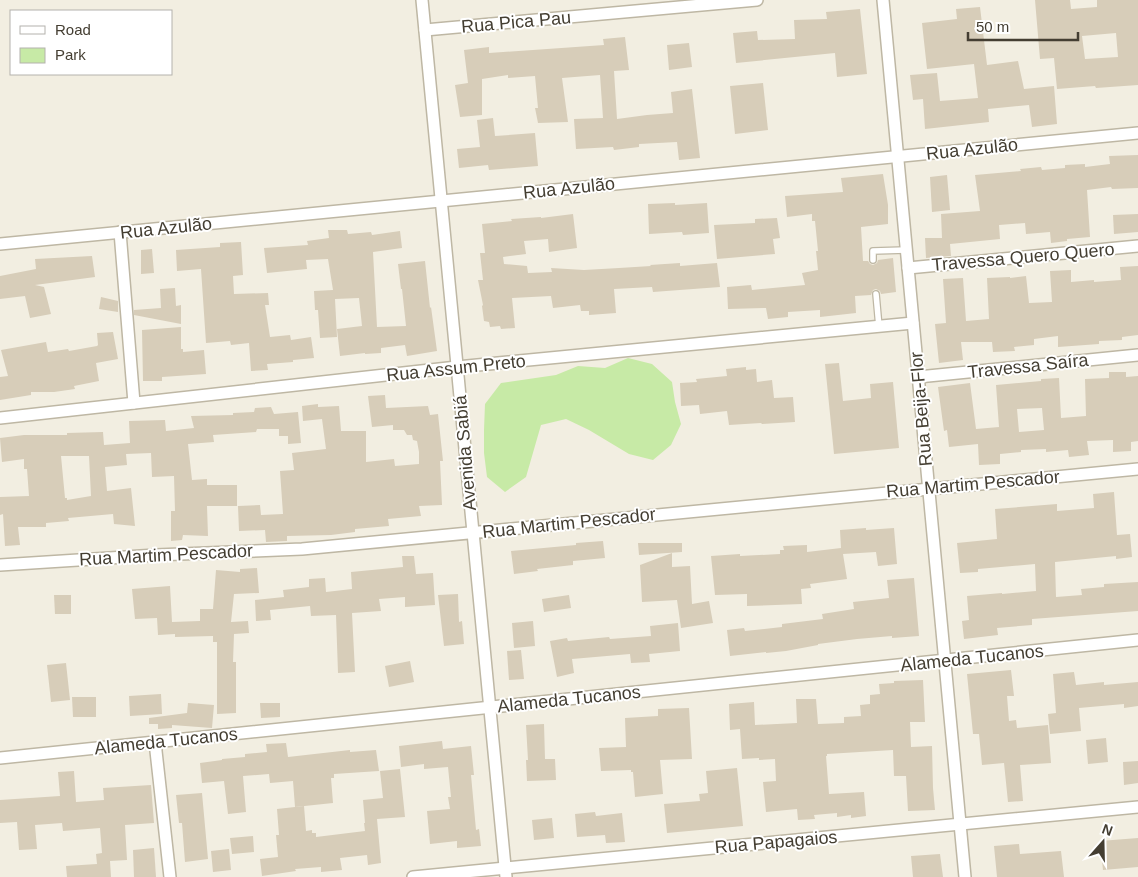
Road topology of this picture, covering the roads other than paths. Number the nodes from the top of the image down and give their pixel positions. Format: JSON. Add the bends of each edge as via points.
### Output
{"nodes":[{"id":1,"x":422,"y":0,"type":"edge"},
{"id":2,"x":757,"y":0,"type":"edge"},
{"id":3,"x":883,"y":0,"type":"edge"},
{"id":4,"x":424,"y":30,"type":"junction"},
{"id":5,"x":1138,"y":133,"type":"edge"},
{"id":6,"x":898,"y":156,"type":"junction"},
{"id":7,"x":441,"y":201,"type":"junction"},
{"id":8,"x":120,"y":232,"type":"junction"},
{"id":9,"x":0,"y":244,"type":"edge"},
{"id":10,"x":1138,"y":246,"type":"edge"},
{"id":11,"x":906,"y":250,"type":"junction"},
{"id":12,"x":873,"y":260,"type":"dead end"},
{"id":13,"x":908,"y":268,"type":"junction"},
{"id":14,"x":876,"y":294,"type":"dead end"},
{"id":15,"x":913,"y":323,"type":"junction"},
{"id":16,"x":879,"y":326,"type":"junction"},
{"id":17,"x":1138,"y":355,"type":"edge"},
{"id":18,"x":457,"y":368,"type":"junction"},
{"id":19,"x":918,"y":377,"type":"junction"},
{"id":20,"x":134,"y":403,"type":"junction"},
{"id":21,"x":0,"y":418,"type":"edge"},
{"id":22,"x":1138,"y":468,"type":"edge"},
{"id":23,"x":928,"y":489,"type":"junction"},
{"id":24,"x":473,"y":533,"type":"junction"},
{"id":25,"x":0,"y":565,"type":"edge"},
{"id":26,"x":1138,"y":640,"type":"edge"},
{"id":27,"x":944,"y":660,"type":"junction"},
{"id":28,"x":489,"y":708,"type":"junction"},
{"id":29,"x":155,"y":742,"type":"junction"},
{"id":30,"x":0,"y":758,"type":"edge"},
{"id":31,"x":1138,"y":807,"type":"edge"},
{"id":32,"x":960,"y":824,"type":"junction"},
{"id":33,"x":505,"y":872,"type":"edge"},
{"id":34,"x":170,"y":877,"type":"edge"},
{"id":35,"x":413,"y":877,"type":"edge"},
{"id":36,"x":964,"y":877,"type":"edge"}],
"edges":[{"from":1,"to":4,"type":"street","name":"Avenida Sabiá"},
{"from":2,"to":4,"type":"street","name":"Rua Pica Pau"},
{"from":3,"to":6,"type":"street","name":"Rua Beija-Flor"},
{"from":4,"to":7,"type":"street","name":"Avenida Sabiá"},
{"from":5,"to":6,"type":"street","name":"Rua Azulão"},
{"from":6,"to":7,"type":"street","name":"Rua Azulão"},
{"from":6,"to":11,"type":"street","name":"Rua Beija-Flor"},
{"from":7,"to":8,"type":"street","name":"Rua Azulão"},
{"from":7,"to":18,"type":"street","name":"Avenida Sabiá"},
{"from":8,"to":9,"type":"street","name":"Rua Azulão"},
{"from":8,"to":20,"type":"street"},
{"from":10,"to":13,"type":"street","name":"Travessa Quero Quero"},
{"from":11,"to":12,"type":"lane","via":[[872,251]]},
{"from":11,"to":13,"type":"street","name":"Rua Beija-Flor"},
{"from":13,"to":15,"type":"street","name":"Rua Beija-Flor"},
{"from":14,"to":16,"type":"lane"},
{"from":15,"to":16,"type":"street","name":"Rua Assum Preto"},
{"from":15,"to":19,"type":"street","name":"Rua Beija-Flor"},
{"from":16,"to":18,"type":"street","name":"Rua Assum Preto"},
{"from":17,"to":19,"type":"street","name":"Travessa Saíra"},
{"from":18,"to":20,"type":"street","name":"Rua Assum Preto"},
{"from":18,"to":24,"type":"street","name":"Avenida Sabiá"},
{"from":19,"to":23,"type":"street","name":"Rua Beija-Flor"},
{"from":20,"to":21,"type":"street","name":"Rua Assum Preto"},
{"from":22,"to":23,"type":"street","name":"Rua Martim Pescador"},
{"from":23,"to":24,"type":"street","name":"Rua Martim Pescador"},
{"from":23,"to":27,"type":"street","name":"Rua Beija-Flor"},
{"from":24,"to":25,"type":"street","name":"Rua Martim Pescador","via":[[302,549]]},
{"from":24,"to":28,"type":"street","name":"Avenida Sabiá"},
{"from":26,"to":27,"type":"street","name":"Alameda Tucanos"},
{"from":27,"to":28,"type":"street","name":"Alameda Tucanos"},
{"from":27,"to":32,"type":"street","name":"Rua Beija-Flor"},
{"from":28,"to":29,"type":"street","name":"Alameda Tucanos"},
{"from":28,"to":33,"type":"street","name":"Avenida Sabiá"},
{"from":29,"to":30,"type":"street","name":"Alameda Tucanos"},
{"from":29,"to":34,"type":"street"},
{"from":31,"to":32,"type":"street","name":"Rua Papagaios"},
{"from":32,"to":33,"type":"street","name":"Rua Papagaios"},
{"from":32,"to":36,"type":"street","name":"Rua Beija-Flor"},
{"from":33,"to":35,"type":"street","name":"Rua Papagaios"}]}
